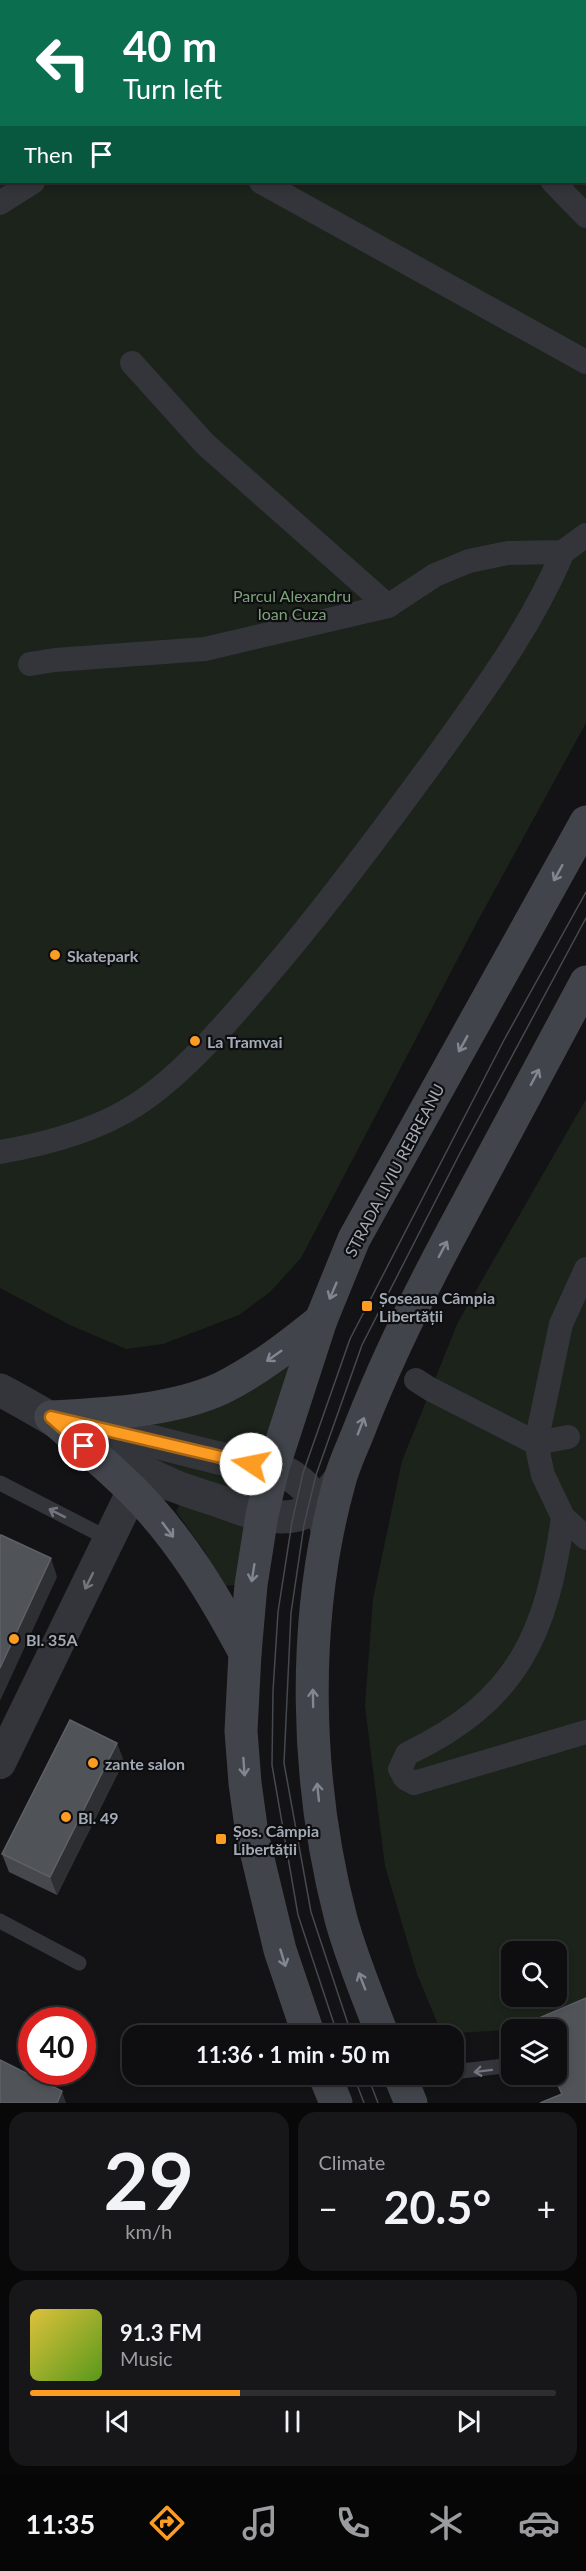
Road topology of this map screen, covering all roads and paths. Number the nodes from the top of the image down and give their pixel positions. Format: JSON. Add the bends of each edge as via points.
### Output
{"nodes":[{"id":1,"x":27,"y":183,"type":"edge"},
{"id":2,"x":263,"y":183,"type":"edge"},
{"id":3,"x":554,"y":183,"type":"edge"},
{"id":4,"x":0,"y":203,"type":"edge"},
{"id":5,"x":586,"y":216,"type":"edge"},
{"id":6,"x":132,"y":363,"type":"dead end"},
{"id":7,"x":586,"y":363,"type":"edge"},
{"id":8,"x":586,"y":535,"type":"edge"},
{"id":9,"x":563,"y":552,"type":"junction"},
{"id":10,"x":388,"y":606,"type":"junction"},
{"id":11,"x":30,"y":664,"type":"dead end"},
{"id":12,"x":586,"y":822,"type":"edge"},
{"id":13,"x":586,"y":982,"type":"edge"},
{"id":14,"x":0,"y":1152,"type":"edge"},
{"id":15,"x":586,"y":1269,"type":"edge"},
{"id":16,"x":321,"y":1320,"type":"junction"},
{"id":17,"x":416,"y":1380,"type":"dead end"},
{"id":18,"x":0,"y":1390,"type":"edge"},
{"id":19,"x":51,"y":1417,"type":"junction"},
{"id":20,"x":568,"y":1437,"type":"dead end"},
{"id":21,"x":536,"y":1443,"type":"junction"},
{"id":22,"x":273,"y":1468,"type":"junction"},
{"id":23,"x":0,"y":1483,"type":"edge"},
{"id":24,"x":133,"y":1490,"type":"junction"},
{"id":25,"x":262,"y":1515,"type":"junction"},
{"id":26,"x":563,"y":1517,"type":"junction"},
{"id":27,"x":322,"y":1519,"type":"junction"},
{"id":28,"x":586,"y":1538,"type":"edge"},
{"id":29,"x":110,"y":1539,"type":"junction"},
{"id":30,"x":245,"y":1653,"type":"junction"},
{"id":31,"x":586,"y":1732,"type":"edge"},
{"id":32,"x":0,"y":1763,"type":"edge"},
{"id":33,"x":0,"y":1921,"type":"edge"},
{"id":34,"x":79,"y":1963,"type":"dead end"},
{"id":35,"x":305,"y":2025,"type":"edge"},
{"id":36,"x":379,"y":2025,"type":"edge"},
{"id":37,"x":501,"y":2066,"type":"edge"},
{"id":38,"x":464,"y":2071,"type":"edge"},
{"id":39,"x":329,"y":2085,"type":"edge"},
{"id":40,"x":404,"y":2085,"type":"edge"},
{"id":41,"x":336,"y":2103,"type":"edge"},
{"id":42,"x":411,"y":2103,"type":"edge"}],
"edges":[{"from":1,"to":4,"type":"street"},
{"from":2,"to":7,"type":"street"},
{"from":3,"to":5,"type":"street"},
{"from":6,"to":10,"type":"street","via":[[205,444]]},
{"from":8,"to":9,"type":"street"},
{"from":9,"to":10,"type":"street","via":[[508,553],[469,561],[435,575]]},
{"from":9,"to":14,"type":"street","via":[[532,617],[486,687],[358,866],[232,1017],[165,1083],[136,1105],[63,1137]]},
{"from":10,"to":11,"type":"street","via":[[205,649]]},
{"from":12,"to":16,"type":"main road","name":"STRADA LIVIU REBREANU","one_way":true,"via":[[354,1239]]},
{"from":27,"to":13,"type":"main road","one_way":true,"via":[[387,1358]]},
{"from":15,"to":21,"type":"street","via":[[561,1324]]},
{"from":16,"to":19,"type":"main road","one_way":true,"via":[[256,1368],[221,1388],[146,1408]]},
{"from":16,"to":22,"type":"main road","name":"STRADA LIVIU REBREANU"},
{"from":17,"to":21,"type":"street"},
{"from":18,"to":19,"type":"street"},
{"from":19,"to":22,"type":"street"},
{"from":19,"to":24,"type":"main road"},
{"from":19,"to":25,"type":"street","via":[[172,1485]]},
{"from":20,"to":21,"type":"street"},
{"from":21,"to":26,"type":"street","via":[[543,1475]]},
{"from":22,"to":25,"type":"main road","name":"STRADA LIVIU REBREANU"},
{"from":22,"to":27,"type":"street","via":[[307,1488]]},
{"from":29,"to":23,"type":"lane","one_way":true},
{"from":24,"to":29,"type":"street"},
{"from":24,"to":30,"type":"main road","one_way":true,"via":[[195,1567]]},
{"from":25,"to":27,"type":"street"},
{"from":25,"to":30,"type":"main road","name":"STRADA LIVIU REBREANU","one_way":true},
{"from":26,"to":28,"type":"street"},
{"from":26,"to":31,"type":"street","via":[[543,1618],[521,1663],[494,1697],[436,1740],[407,1754],[400,1768],[405,1778],[414,1783]]},
{"from":36,"to":27,"type":"main road","one_way":true,"via":[[342,1920],[328,1864],[318,1796],[314,1756],[314,1628]]},
{"from":29,"to":32,"type":"street","one_way":true},
{"from":30,"to":35,"type":"main road","name":"STRADA LIVIU REBREANU","one_way":true,"via":[[241,1731],[252,1834],[280,1950]]},
{"from":33,"to":34,"type":"lane"},
{"from":37,"to":38,"type":"lane","one_way":true},
{"from":39,"to":41,"type":"main road"},
{"from":40,"to":42,"type":"main road"}]}
